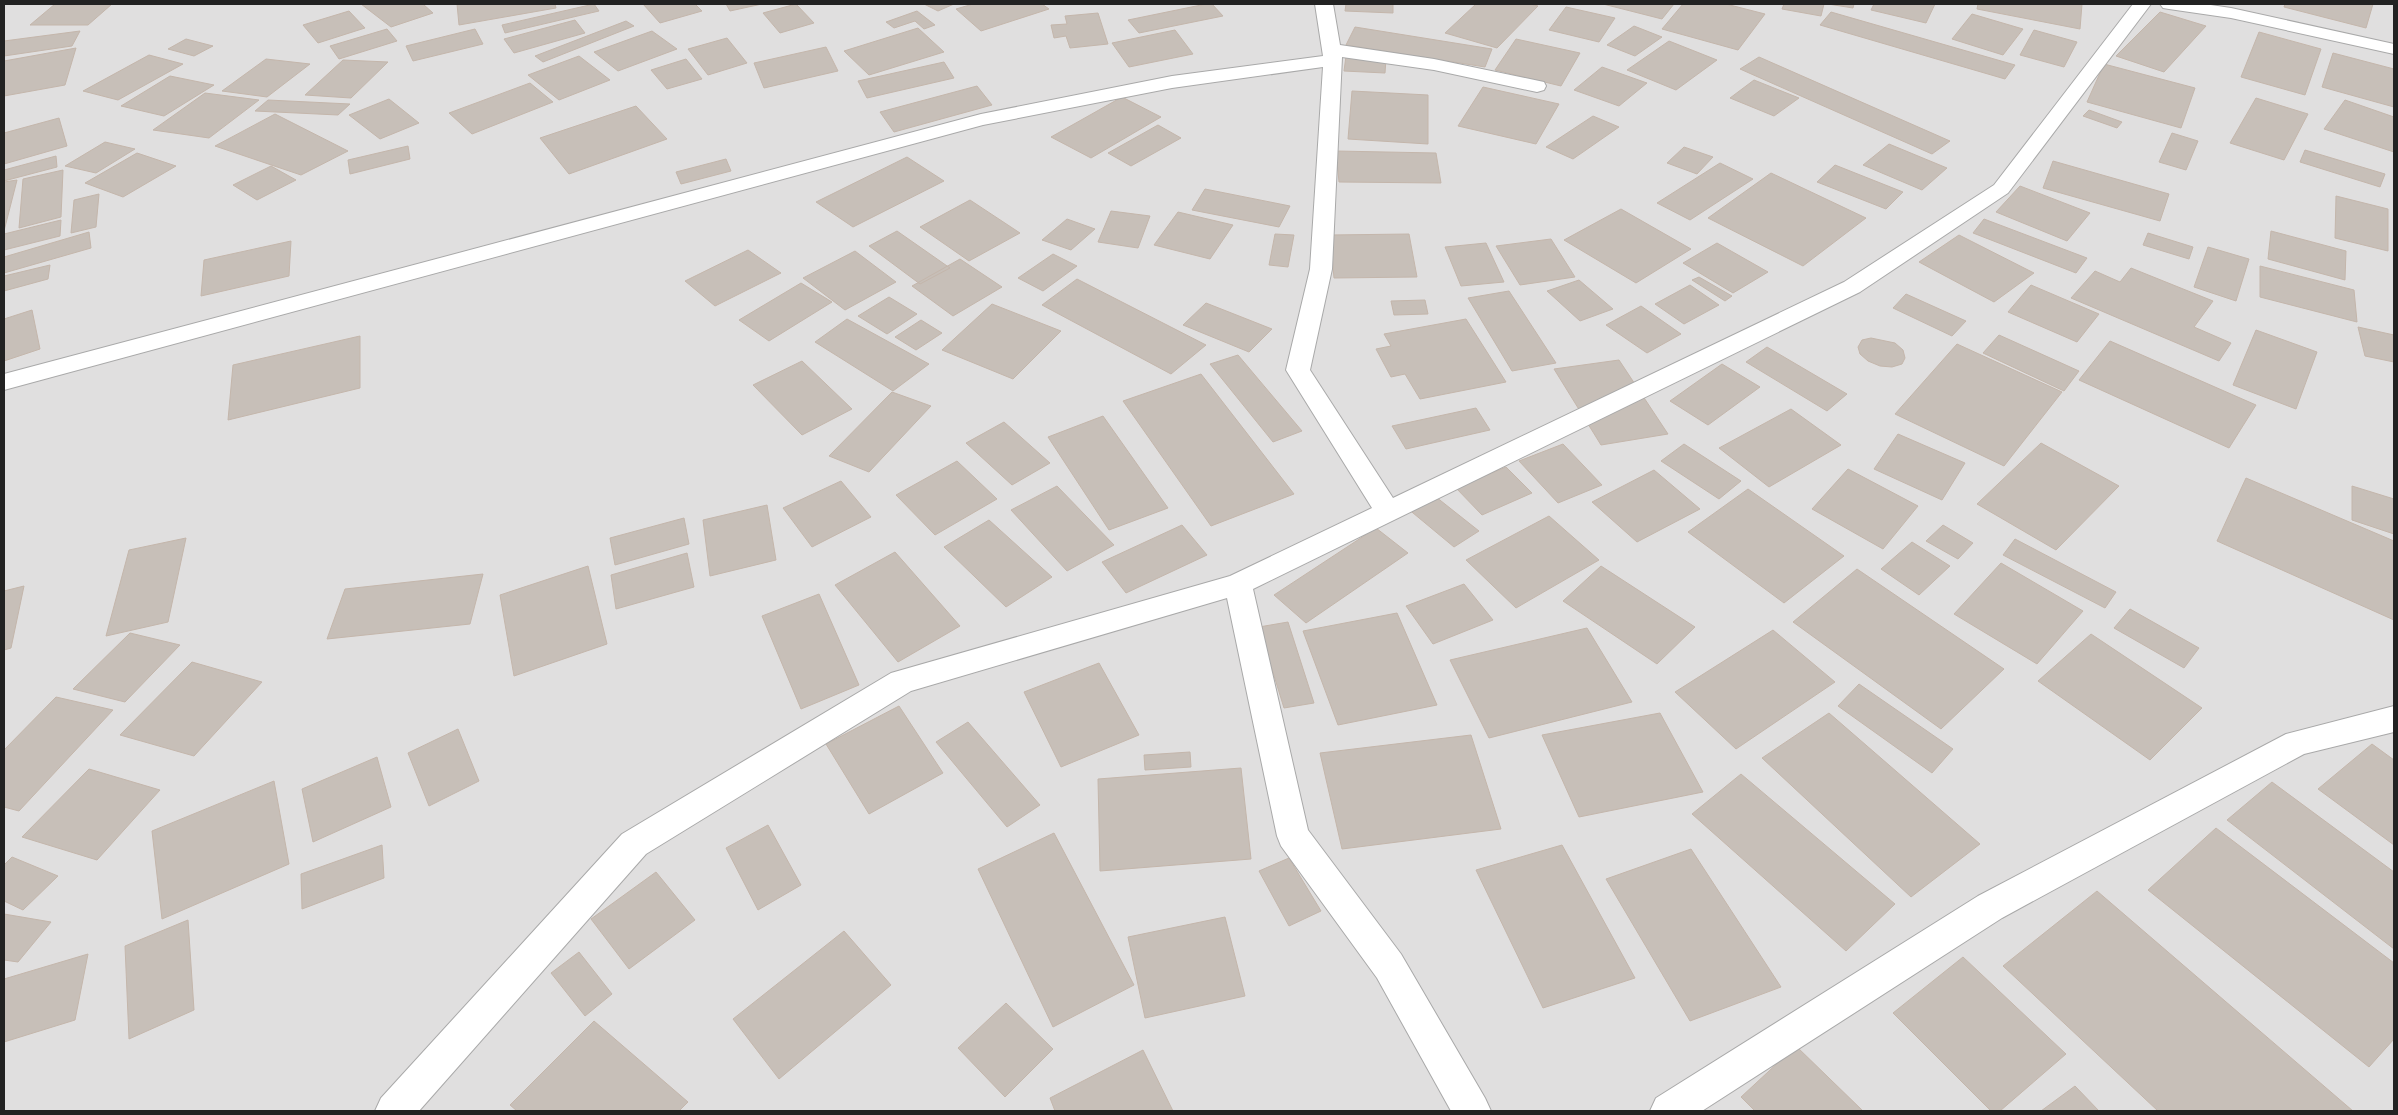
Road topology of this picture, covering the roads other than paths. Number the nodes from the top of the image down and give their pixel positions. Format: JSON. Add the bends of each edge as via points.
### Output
{"nodes":[{"id":1,"x":1324,"y":4,"type":"edge"},
{"id":2,"x":2142,"y":4,"type":"edge"},
{"id":3,"x":2169,"y":4,"type":"edge"},
{"id":4,"x":2234,"y":8,"type":"edge"},
{"id":5,"x":2394,"y":49,"type":"edge"},
{"id":6,"x":1332,"y":55,"type":"junction"},
{"id":7,"x":1537,"y":86,"type":"dead end"},
{"id":8,"x":4,"y":382,"type":"edge"},
{"id":9,"x":1388,"y":512,"type":"junction"},
{"id":10,"x":1238,"y":584,"type":"junction"},
{"id":11,"x":2394,"y":719,"type":"edge"},
{"id":12,"x":394,"y":1111,"type":"edge"},
{"id":13,"x":1472,"y":1111,"type":"edge"},
{"id":14,"x":1669,"y":1111,"type":"edge"}],
"edges":[{"from":1,"to":6,"type":"street"},
{"from":2,"to":9,"type":"street","via":[[2001,189],[1852,287]]},
{"from":3,"to":4,"type":"street"},
{"from":4,"to":5,"type":"street"},
{"from":6,"to":7,"type":"street","via":[[1409,59]]},
{"from":6,"to":8,"type":"street","via":[[1172,82],[981,120]]},
{"from":6,"to":9,"type":"street","via":[[1321,269],[1298,370]]},
{"from":9,"to":10,"type":"street"},
{"from":10,"to":12,"type":"street","via":[[902,682],[634,844]]},
{"from":10,"to":13,"type":"street","via":[[1293,836],[1389,966]]},
{"from":11,"to":14,"type":"street","via":[[2297,743],[1990,907]]}]}
